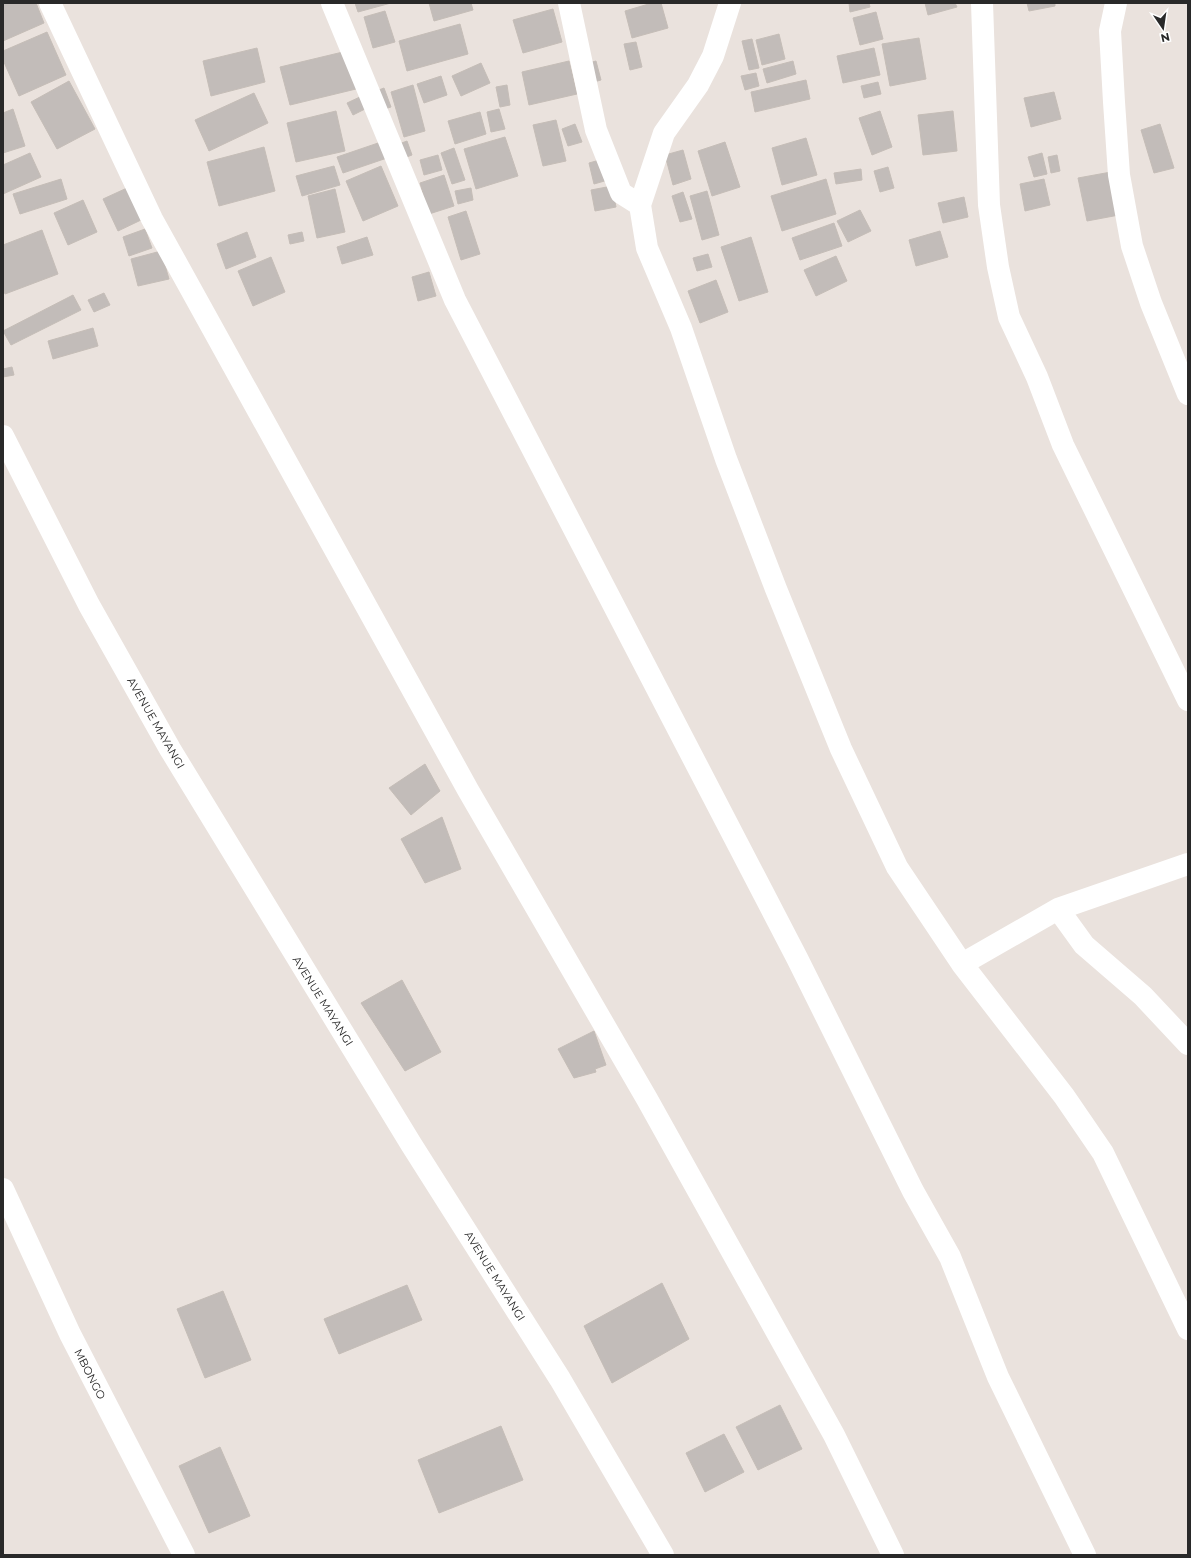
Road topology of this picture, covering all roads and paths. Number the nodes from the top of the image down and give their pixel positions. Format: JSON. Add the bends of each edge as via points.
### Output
{"nodes":[{"id":1,"x":50,"y":3,"type":"edge"},
{"id":2,"x":332,"y":3,"type":"edge"},
{"id":3,"x":570,"y":3,"type":"edge"},
{"id":4,"x":730,"y":3,"type":"edge"},
{"id":5,"x":982,"y":3,"type":"edge"},
{"id":6,"x":1116,"y":3,"type":"edge"},
{"id":7,"x":640,"y":205,"type":"junction"},
{"id":8,"x":1188,"y":394,"type":"edge"},
{"id":9,"x":3,"y":436,"type":"edge"},
{"id":10,"x":1188,"y":700,"type":"edge"},
{"id":11,"x":1188,"y":864,"type":"edge"},
{"id":12,"x":1058,"y":909,"type":"junction"},
{"id":13,"x":962,"y":964,"type":"junction"},
{"id":14,"x":1188,"y":1044,"type":"edge"},
{"id":15,"x":3,"y":1189,"type":"edge"},
{"id":16,"x":1188,"y":1329,"type":"edge"},
{"id":17,"x":184,"y":1555,"type":"edge"},
{"id":18,"x":663,"y":1555,"type":"edge"},
{"id":19,"x":893,"y":1555,"type":"edge"},
{"id":20,"x":1085,"y":1555,"type":"edge"}],
"edges":[{"from":1,"to":19,"type":"street","via":[[160,233],[464,783],[647,1099],[823,1415]]},
{"from":2,"to":20,"type":"street","via":[[456,300],[797,958],[913,1191],[950,1257],[998,1378]]},
{"from":3,"to":7,"type":"street","via":[[596,130],[621,193]]},
{"from":4,"to":7,"type":"street","via":[[713,56],[698,85],[664,133]]},
{"from":5,"to":10,"type":"street","via":[[989,204],[998,267],[1009,317],[1063,445]]},
{"from":6,"to":8,"type":"street","via":[[1110,31],[1114,102],[1119,175],[1132,246],[1151,303]]},
{"from":7,"to":13,"type":"street","via":[[647,248],[681,328],[734,481],[841,749],[897,866]]},
{"from":9,"to":18,"type":"street","name":"AVENUE MAYANGI","via":[[89,605],[170,749],[411,1144],[560,1379]]},
{"from":11,"to":12,"type":"street"},
{"from":12,"to":13,"type":"street"},
{"from":12,"to":14,"type":"street","via":[[1084,945],[1142,996]]},
{"from":13,"to":16,"type":"street","via":[[1064,1096],[1103,1153]]},
{"from":15,"to":17,"type":"street","name":"MBONGO","via":[[70,1334]]}]}
